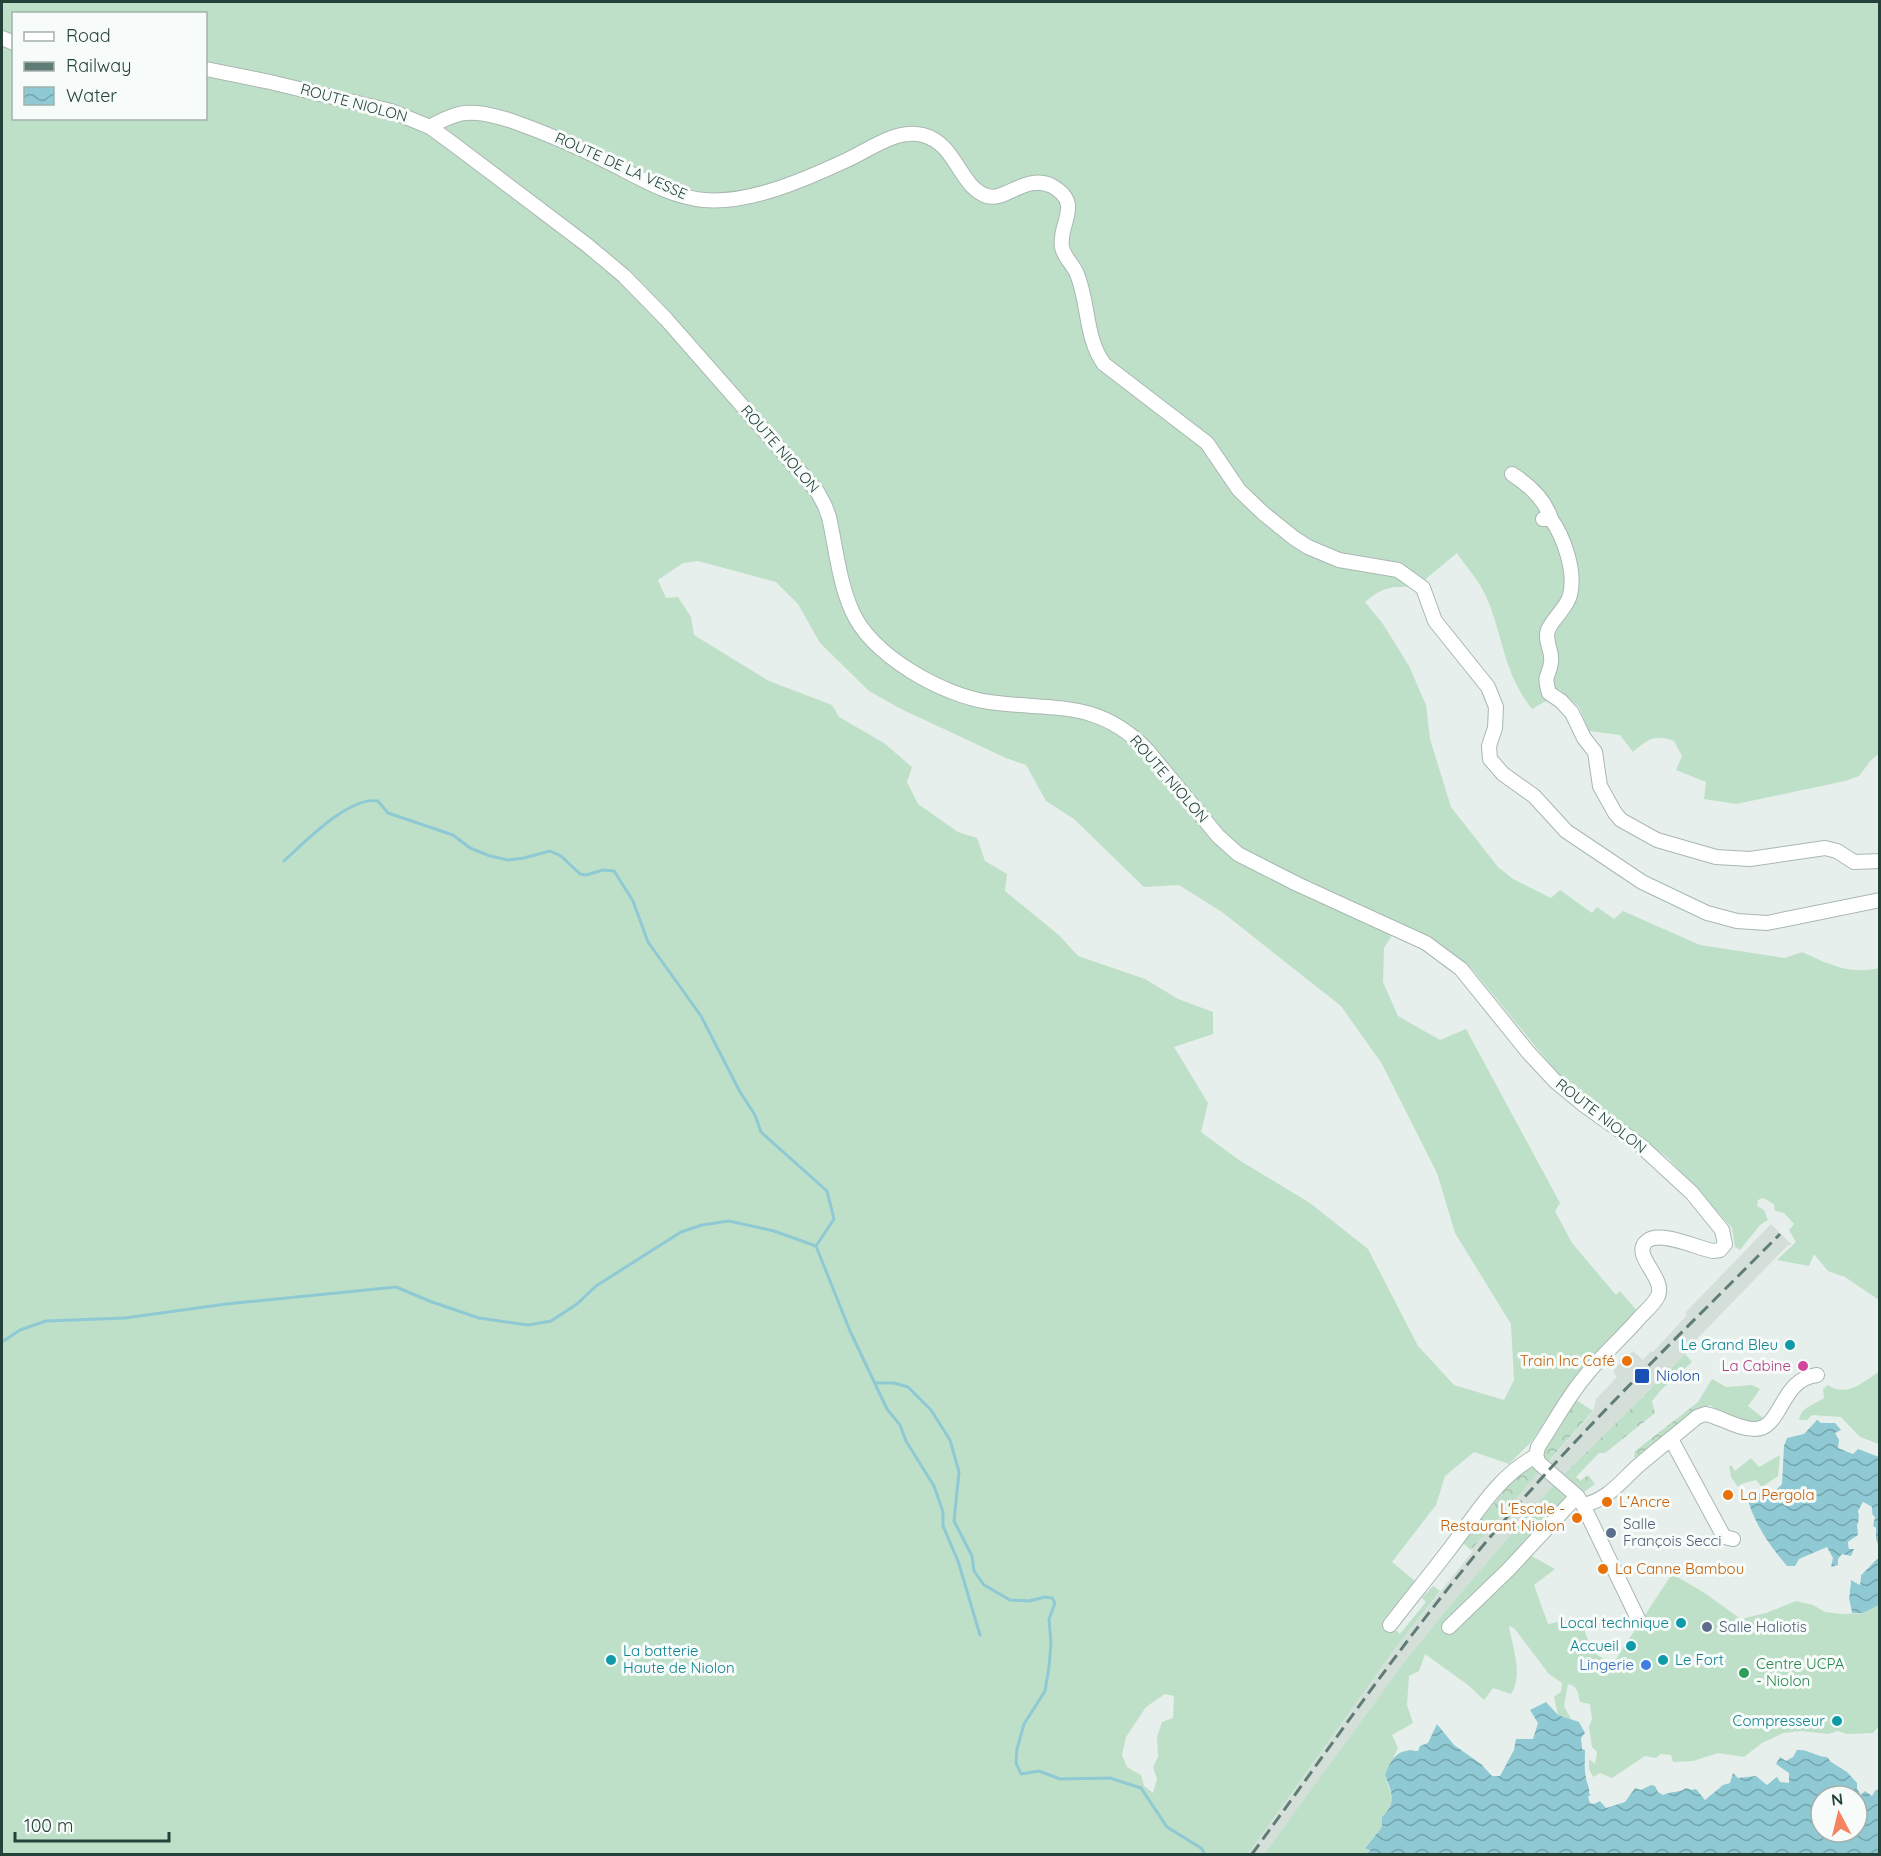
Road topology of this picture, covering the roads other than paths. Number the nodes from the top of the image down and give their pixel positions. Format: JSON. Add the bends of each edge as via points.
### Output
{"nodes":[{"id":1,"x":207,"y":69,"type":"edge"},
{"id":2,"x":430,"y":127,"type":"junction"},
{"id":3,"x":1202,"y":439,"type":"junction"},
{"id":4,"x":1218,"y":444,"type":"dead end"},
{"id":5,"x":1512,"y":474,"type":"dead end"},
{"id":6,"x":1880,"y":861,"type":"edge"},
{"id":7,"x":1880,"y":900,"type":"edge"},
{"id":8,"x":1816,"y":1375,"type":"dead end"},
{"id":9,"x":1671,"y":1439,"type":"junction"},
{"id":10,"x":1536,"y":1456,"type":"junction"},
{"id":11,"x":1580,"y":1501,"type":"junction"},
{"id":12,"x":1733,"y":1539,"type":"dead end"},
{"id":13,"x":1640,"y":1623,"type":"dead end"},
{"id":14,"x":1390,"y":1625,"type":"dead end"},
{"id":15,"x":1449,"y":1627,"type":"dead end"}],
"edges":[{"from":1,"to":2,"type":"street","name":"ROUTE NIOLON","via":[[373,106]]},
{"from":2,"to":3,"type":"street","name":"ROUTE DE LA VESSE","via":[[460,114],[499,116],[668,190],[703,200],[743,197],[774,189],[900,135],[919,134],[944,147],[984,195],[995,196],[1032,183],[1051,186],[1065,198],[1068,207],[1061,245],[1080,281],[1099,358],[1114,374]]},
{"from":2,"to":10,"type":"street","name":"ROUTE NIOLON","via":[[624,276],[794,464],[825,506],[853,614],[884,651],[956,693],[987,701],[1070,708],[1117,725],[1147,750],[1218,836],[1238,854],[1446,956],[1471,980],[1555,1081],[1657,1160],[1719,1225],[1725,1244],[1717,1251],[1668,1238],[1651,1239],[1642,1247],[1658,1283],[1658,1296],[1585,1376]]},
{"from":3,"to":4,"type":"street"},
{"from":3,"to":7,"type":"street","name":"ROUTE DE LA VESSE","via":[[1239,490],[1294,538],[1339,560],[1398,570],[1423,588],[1435,621],[1488,687],[1496,707],[1490,759],[1503,774],[1534,796],[1566,831],[1642,882],[1707,913],[1737,921],[1767,923]]},
{"from":5,"to":6,"type":"street","via":[[1539,497],[1569,556],[1570,595],[1546,638],[1552,661],[1545,680],[1549,693],[1572,713],[1595,752],[1600,786],[1621,819],[1657,840],[1716,857],[1750,859],[1825,848],[1854,861]]},
{"from":8,"to":9,"type":"street","via":[[1794,1384],[1762,1428],[1747,1428],[1705,1414]]},
{"from":9,"to":11,"type":"street","via":[[1610,1494],[1595,1502]]},
{"from":9,"to":12,"type":"street","via":[[1725,1537]]},
{"from":10,"to":11,"type":"street"},
{"from":10,"to":14,"type":"street","via":[[1506,1478]]},
{"from":11,"to":13,"type":"street"},
{"from":11,"to":15,"type":"street"}]}
